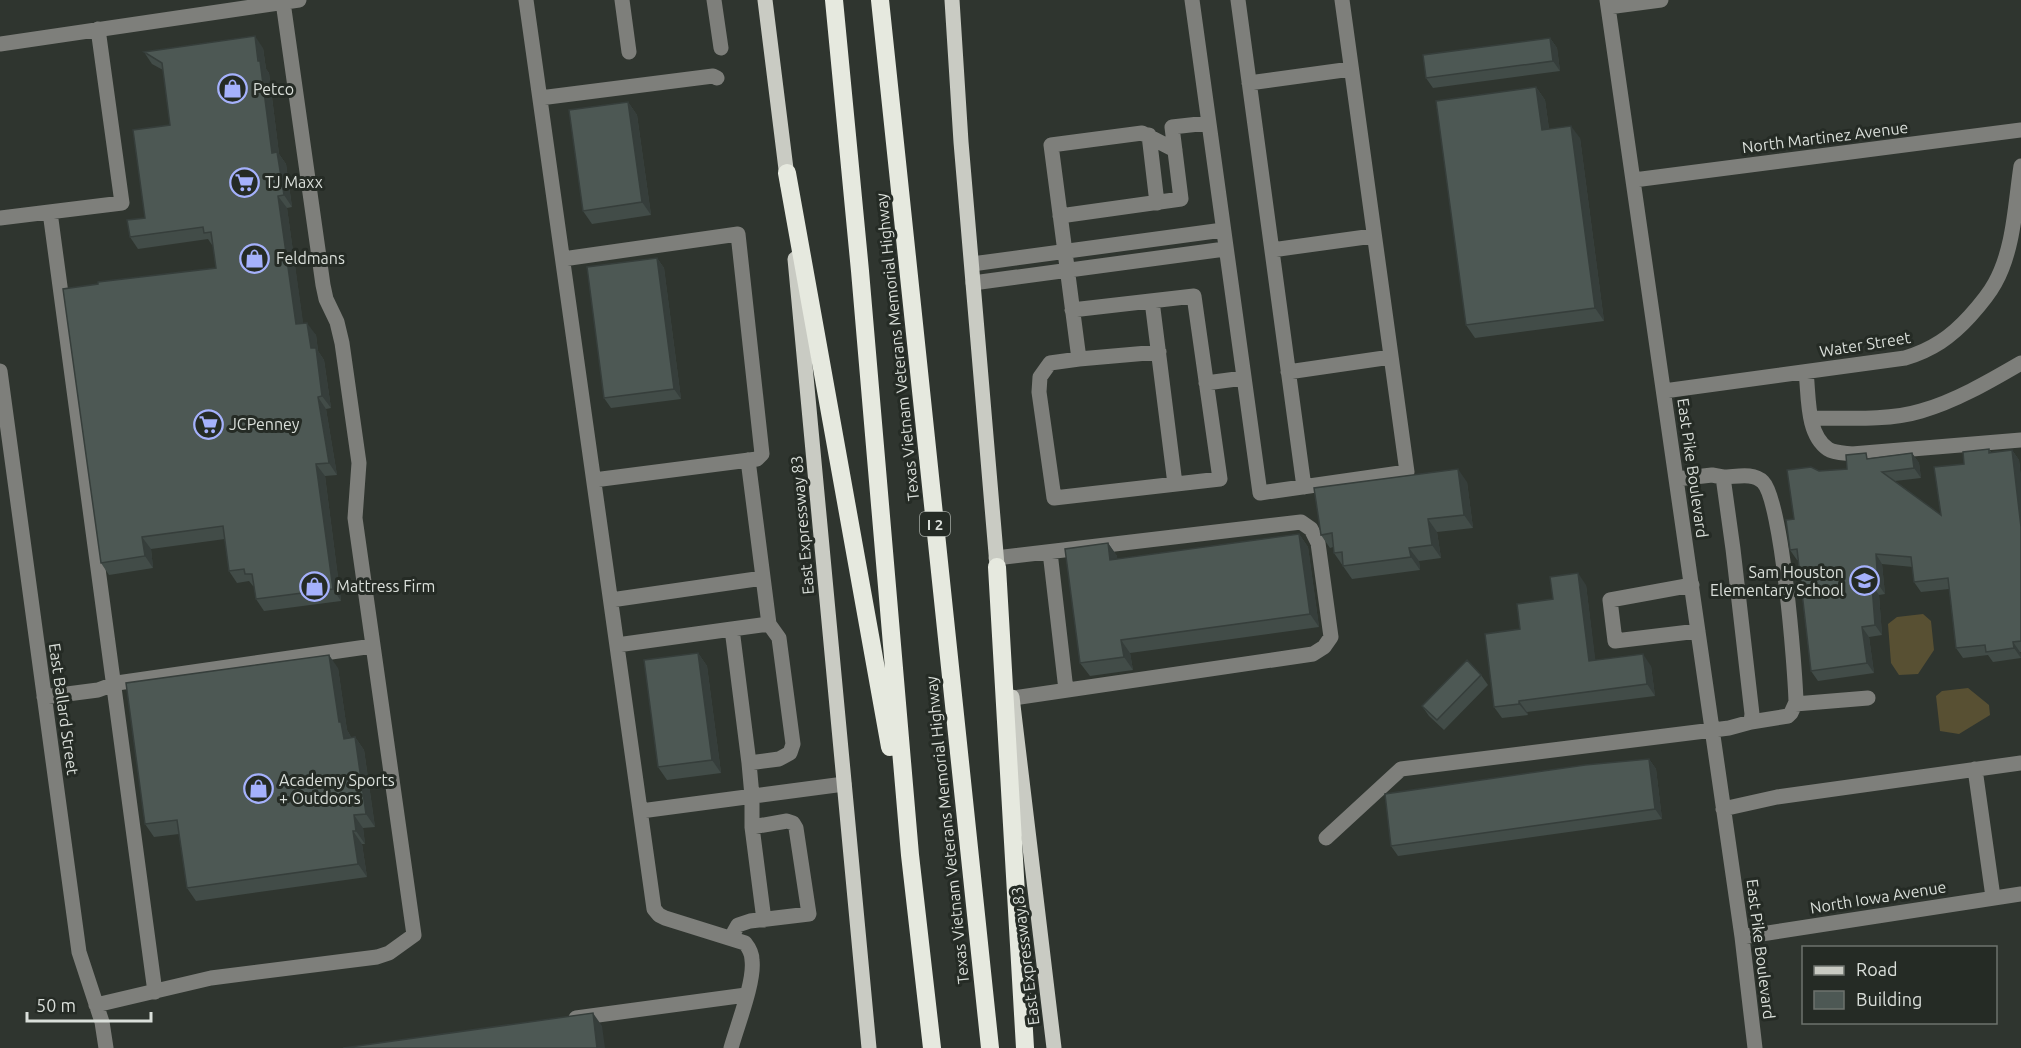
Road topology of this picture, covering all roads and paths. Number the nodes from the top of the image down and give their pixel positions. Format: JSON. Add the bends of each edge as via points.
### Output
{"nodes":[{"id":1,"x":299,"y":0,"type":"edge"},
{"id":2,"x":526,"y":0,"type":"edge"},
{"id":3,"x":624,"y":0,"type":"edge"},
{"id":4,"x":714,"y":0,"type":"edge"},
{"id":5,"x":765,"y":0,"type":"edge"},
{"id":6,"x":834,"y":0,"type":"edge"},
{"id":7,"x":880,"y":0,"type":"edge"},
{"id":8,"x":952,"y":0,"type":"edge"},
{"id":9,"x":1192,"y":0,"type":"edge"},
{"id":10,"x":1238,"y":0,"type":"edge"},
{"id":11,"x":1342,"y":0,"type":"edge"},
{"id":12,"x":1661,"y":0,"type":"edge"},
{"id":13,"x":283,"y":2,"type":"junction"},
{"id":14,"x":1608,"y":4,"type":"edge"},
{"id":15,"x":98,"y":29,"type":"junction"},
{"id":16,"x":0,"y":44,"type":"edge"},
{"id":17,"x":721,"y":48,"type":"dead end"},
{"id":18,"x":629,"y":52,"type":"dead end"},
{"id":19,"x":1351,"y":69,"type":"junction"},
{"id":20,"x":717,"y":78,"type":"dead end"},
{"id":21,"x":1249,"y":83,"type":"junction"},
{"id":22,"x":540,"y":98,"type":"junction"},
{"id":23,"x":1208,"y":123,"type":"junction"},
{"id":24,"x":2021,"y":130,"type":"edge"},
{"id":25,"x":1149,"y":135,"type":"junction"},
{"id":26,"x":1175,"y":150,"type":"junction"},
{"id":27,"x":2021,"y":166,"type":"edge"},
{"id":28,"x":787,"y":173,"type":"junction"},
{"id":29,"x":1634,"y":180,"type":"junction"},
{"id":30,"x":1157,"y":203,"type":"junction"},
{"id":31,"x":50,"y":212,"type":"junction"},
{"id":32,"x":1060,"y":216,"type":"junction"},
{"id":33,"x":0,"y":218,"type":"edge"},
{"id":34,"x":1223,"y":230,"type":"junction"},
{"id":35,"x":1373,"y":236,"type":"junction"},
{"id":36,"x":1225,"y":249,"type":"junction"},
{"id":37,"x":1272,"y":250,"type":"junction"},
{"id":38,"x":1064,"y":251,"type":"junction"},
{"id":39,"x":563,"y":260,"type":"junction"},
{"id":40,"x":972,"y":264,"type":"junction"},
{"id":41,"x":1067,"y":270,"type":"junction"},
{"id":42,"x":973,"y":283,"type":"junction"},
{"id":43,"x":1152,"y":301,"type":"junction"},
{"id":44,"x":1072,"y":310,"type":"junction"},
{"id":45,"x":1159,"y":352,"type":"junction"},
{"id":46,"x":1391,"y":357,"type":"junction"},
{"id":47,"x":1079,"y":359,"type":"junction"},
{"id":48,"x":2021,"y":363,"type":"edge"},
{"id":49,"x":0,"y":371,"type":"edge"},
{"id":50,"x":1288,"y":372,"type":"junction"},
{"id":51,"x":1806,"y":372,"type":"junction"},
{"id":52,"x":1244,"y":378,"type":"junction"},
{"id":53,"x":1206,"y":383,"type":"junction"},
{"id":54,"x":1664,"y":391,"type":"junction"},
{"id":55,"x":1811,"y":418,"type":"junction"},
{"id":56,"x":2021,"y":440,"type":"edge"},
{"id":57,"x":748,"y":460,"type":"junction"},
{"id":58,"x":1723,"y":477,"type":"junction"},
{"id":59,"x":1677,"y":479,"type":"junction"},
{"id":60,"x":594,"y":480,"type":"junction"},
{"id":61,"x":1175,"y":484,"type":"junction"},
{"id":62,"x":1304,"y":487,"type":"junction"},
{"id":63,"x":1050,"y":552,"type":"junction"},
{"id":64,"x":996,"y":563,"type":"junction"},
{"id":65,"x":763,"y":578,"type":"junction"},
{"id":66,"x":1692,"y":585,"type":"junction"},
{"id":67,"x":611,"y":600,"type":"junction"},
{"id":68,"x":769,"y":624,"type":"junction"},
{"id":69,"x":732,"y":629,"type":"junction"},
{"id":70,"x":1698,"y":631,"type":"junction"},
{"id":71,"x":617,"y":645,"type":"junction"},
{"id":72,"x":373,"y":646,"type":"junction"},
{"id":73,"x":113,"y":684,"type":"junction"},
{"id":74,"x":1066,"y":690,"type":"junction"},
{"id":75,"x":44,"y":697,"type":"junction"},
{"id":76,"x":1012,"y":698,"type":"junction"},
{"id":77,"x":1868,"y":698,"type":"dead end"},
{"id":78,"x":1795,"y":704,"type":"junction"},
{"id":79,"x":1750,"y":722,"type":"junction"},
{"id":80,"x":1712,"y":730,"type":"junction"},
{"id":81,"x":749,"y":763,"type":"junction"},
{"id":82,"x":2021,"y":763,"type":"edge"},
{"id":83,"x":1975,"y":769,"type":"junction"},
{"id":84,"x":844,"y":784,"type":"junction"},
{"id":85,"x":752,"y":796,"type":"junction"},
{"id":86,"x":1724,"y":809,"type":"junction"},
{"id":87,"x":640,"y":811,"type":"junction"},
{"id":88,"x":752,"y":827,"type":"junction"},
{"id":89,"x":1326,"y":838,"type":"dead end"},
{"id":90,"x":910,"y":855,"type":"junction"},
{"id":91,"x":2021,"y":894,"type":"edge"},
{"id":92,"x":1993,"y":897,"type":"junction"},
{"id":93,"x":764,"y":920,"type":"junction"},
{"id":94,"x":1742,"y":937,"type":"junction"},
{"id":95,"x":734,"y":939,"type":"junction"},
{"id":96,"x":155,"y":992,"type":"junction"},
{"id":97,"x":746,"y":995,"type":"junction"},
{"id":98,"x":96,"y":1005,"type":"junction"},
{"id":99,"x":563,"y":1020,"type":"edge"},
{"id":100,"x":106,"y":1048,"type":"edge"},
{"id":101,"x":731,"y":1048,"type":"edge"},
{"id":102,"x":869,"y":1048,"type":"edge"},
{"id":103,"x":932,"y":1048,"type":"edge"},
{"id":104,"x":990,"y":1048,"type":"edge"},
{"id":105,"x":1025,"y":1048,"type":"edge"},
{"id":106,"x":1054,"y":1048,"type":"edge"},
{"id":107,"x":1755,"y":1048,"type":"edge"}],
"edges":[{"from":1,"to":13,"type":"street"},
{"from":2,"to":22,"type":"street"},
{"from":3,"to":18,"type":"street"},
{"from":4,"to":17,"type":"street"},
{"from":5,"to":28,"type":"main road","name":"East Expressway 83"},
{"from":6,"to":90,"type":"highway","name":"Texas Vietnam Veterans Memorial Highway"},
{"from":7,"to":104,"type":"highway","name":"Texas Vietnam Veterans Memorial Highway","number":"I 2"},
{"from":8,"to":40,"type":"main road","name":"East Expressway 83"},
{"from":9,"to":23,"type":"street"},
{"from":10,"to":21,"type":"street"},
{"from":11,"to":19,"type":"street"},
{"from":12,"to":14,"type":"street"},
{"from":13,"to":15,"type":"street"},
{"from":13,"to":72,"type":"street","via":[[323,285],[342,343],[359,463],[355,518]]},
{"from":14,"to":29,"type":"street","name":"East Pike Boulevard"},
{"from":15,"to":16,"type":"street"},
{"from":15,"to":31,"type":"street","via":[[122,203]]},
{"from":19,"to":21,"type":"street"},
{"from":19,"to":35,"type":"street"},
{"from":20,"to":22,"type":"street"},
{"from":21,"to":37,"type":"street"},
{"from":22,"to":39,"type":"street"},
{"from":23,"to":26,"type":"street","via":[[1172,128]]},
{"from":23,"to":34,"type":"street"},
{"from":24,"to":29,"type":"street","name":"North Martinez Avenue"},
{"from":25,"to":26,"type":"street"},
{"from":25,"to":30,"type":"street"},
{"from":25,"to":32,"type":"street","via":[[1051,145]]},
{"from":26,"to":30,"type":"street","via":[[1181,199]]},
{"from":27,"to":51,"type":"street","name":"Water Street","via":[[2003,265],[1984,300],[1958,330],[1923,353],[1905,358]]},
{"from":28,"to":84,"type":"main road","name":"East Expressway 83"},
{"from":28,"to":90,"type":"highway"},
{"from":29,"to":54,"type":"street","name":"East Pike Boulevard"},
{"from":30,"to":32,"type":"street"},
{"from":31,"to":33,"type":"street"},
{"from":31,"to":73,"type":"street"},
{"from":32,"to":38,"type":"street"},
{"from":34,"to":36,"type":"street"},
{"from":34,"to":38,"type":"street"},
{"from":35,"to":37,"type":"street"},
{"from":35,"to":46,"type":"street"},
{"from":36,"to":41,"type":"street"},
{"from":36,"to":52,"type":"street"},
{"from":37,"to":50,"type":"street"},
{"from":38,"to":40,"type":"street"},
{"from":38,"to":41,"type":"street"},
{"from":39,"to":57,"type":"street","via":[[738,234],[762,454]]},
{"from":39,"to":60,"type":"street"},
{"from":40,"to":42,"type":"main road","name":"East Expressway 83"},
{"from":41,"to":42,"type":"street"},
{"from":41,"to":44,"type":"street"},
{"from":42,"to":64,"type":"main road","name":"East Expressway 83"},
{"from":43,"to":44,"type":"street"},
{"from":43,"to":45,"type":"street"},
{"from":43,"to":53,"type":"street","via":[[1194,296]]},
{"from":44,"to":47,"type":"street"},
{"from":45,"to":47,"type":"street"},
{"from":45,"to":61,"type":"street"},
{"from":46,"to":50,"type":"street"},
{"from":46,"to":62,"type":"street","via":[[1407,472]]},
{"from":47,"to":61,"type":"street","via":[[1050,363],[1040,377],[1054,498]]},
{"from":48,"to":55,"type":"street","via":[[1943,404],[1919,412],[1870,418]]},
{"from":49,"to":75,"type":"street","name":"East Ballard Street"},
{"from":50,"to":62,"type":"street"},
{"from":51,"to":54,"type":"street","name":"Water Street"},
{"from":51,"to":55,"type":"street"},
{"from":52,"to":53,"type":"street"},
{"from":52,"to":62,"type":"street","via":[[1260,493]]},
{"from":53,"to":61,"type":"street","via":[[1220,479]]},
{"from":54,"to":59,"type":"street","name":"East Pike Boulevard"},
{"from":55,"to":56,"type":"street","via":[[1820,441],[1830,451],[1852,454]]},
{"from":57,"to":60,"type":"street"},
{"from":57,"to":65,"type":"street"},
{"from":58,"to":59,"type":"street"},
{"from":58,"to":78,"type":"street","via":[[1752,476],[1763,481],[1770,491],[1782,560]]},
{"from":58,"to":79,"type":"street"},
{"from":59,"to":66,"type":"street","name":"East Pike Boulevard"},
{"from":60,"to":67,"type":"street"},
{"from":63,"to":64,"type":"street"},
{"from":63,"to":74,"type":"street"},
{"from":63,"to":74,"type":"street","via":[[1301,522],[1311,529],[1318,543],[1331,637],[1313,654]]},
{"from":64,"to":76,"type":"main road","name":"East Expressway 83"},
{"from":64,"to":105,"type":"highway"},
{"from":65,"to":67,"type":"street"},
{"from":65,"to":68,"type":"street"},
{"from":66,"to":70,"type":"street","name":"East Pike Boulevard"},
{"from":66,"to":70,"type":"street","via":[[1610,600],[1615,641]]},
{"from":67,"to":71,"type":"street"},
{"from":68,"to":69,"type":"street"},
{"from":68,"to":81,"type":"street","via":[[780,639],[793,744],[790,753],[779,759]]},
{"from":69,"to":71,"type":"street"},
{"from":69,"to":81,"type":"street"},
{"from":70,"to":80,"type":"street","name":"East Pike Boulevard"},
{"from":71,"to":87,"type":"street"},
{"from":72,"to":73,"type":"street"},
{"from":72,"to":96,"type":"street","via":[[414,935],[377,957],[211,978]]},
{"from":73,"to":75,"type":"street","via":[[98,690]]},
{"from":73,"to":96,"type":"street"},
{"from":74,"to":76,"type":"street"},
{"from":75,"to":98,"type":"street","name":"East Ballard Street","via":[[79,952]]},
{"from":76,"to":106,"type":"main road","name":"East Expressway 83"},
{"from":77,"to":78,"type":"street"},
{"from":78,"to":79,"type":"street","via":[[1788,716]]},
{"from":79,"to":80,"type":"street"},
{"from":80,"to":86,"type":"street","name":"East Pike Boulevard"},
{"from":80,"to":89,"type":"street","via":[[1401,769]]},
{"from":81,"to":85,"type":"street"},
{"from":82,"to":83,"type":"street"},
{"from":83,"to":86,"type":"street","via":[[1777,797]]},
{"from":83,"to":92,"type":"street"},
{"from":84,"to":85,"type":"street"},
{"from":84,"to":102,"type":"main road","name":"East Expressway 83"},
{"from":85,"to":87,"type":"street"},
{"from":85,"to":88,"type":"street"},
{"from":86,"to":94,"type":"street","name":"East Pike Boulevard"},
{"from":87,"to":95,"type":"street","via":[[654,909],[664,918]]},
{"from":88,"to":93,"type":"street"},
{"from":88,"to":93,"type":"street","via":[[793,823],[809,914]]},
{"from":90,"to":103,"type":"highway","name":"Texas Vietnam Veterans Memorial Highway"},
{"from":91,"to":92,"type":"street","name":"North Iowa Avenue"},
{"from":92,"to":94,"type":"street","name":"North Iowa Avenue"},
{"from":93,"to":95,"type":"street","via":[[738,925]]},
{"from":94,"to":107,"type":"street","name":"East Pike Boulevard"},
{"from":95,"to":97,"type":"street","via":[[745,943],[753,961]]},
{"from":96,"to":98,"type":"street"},
{"from":97,"to":99,"type":"street"},
{"from":97,"to":101,"type":"street"},
{"from":98,"to":100,"type":"street","name":"East Ballard Street"}]}
